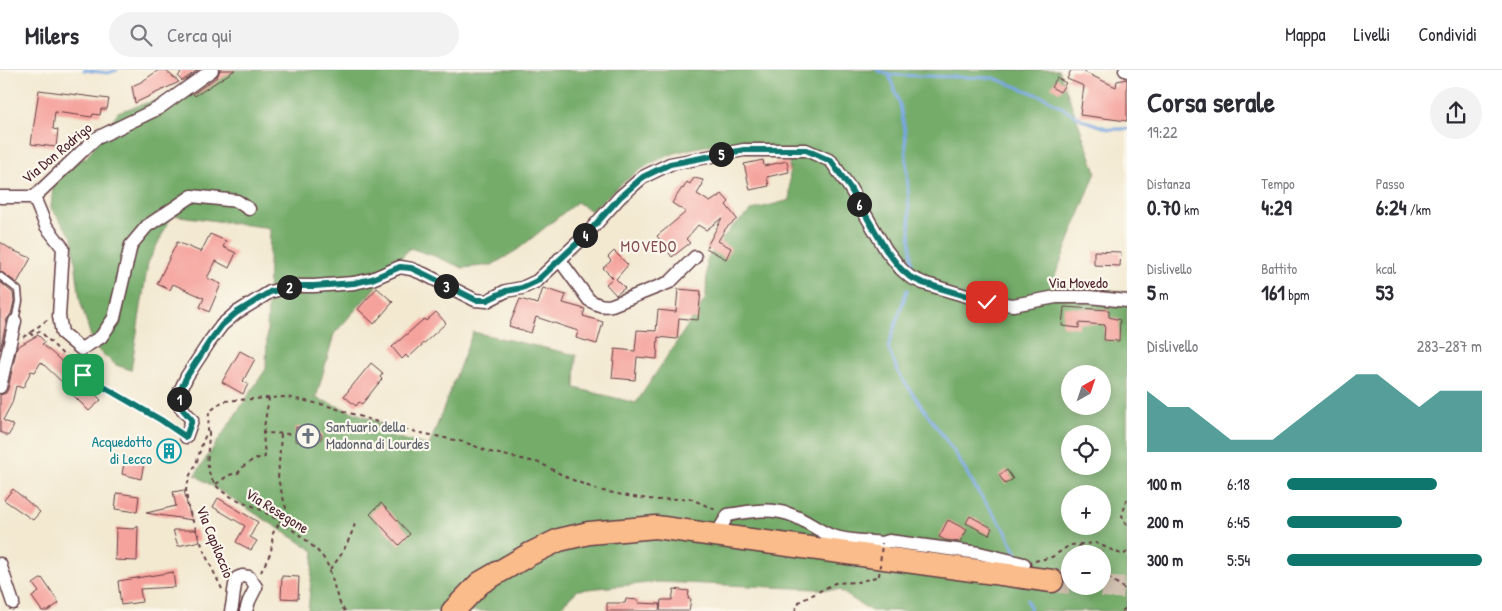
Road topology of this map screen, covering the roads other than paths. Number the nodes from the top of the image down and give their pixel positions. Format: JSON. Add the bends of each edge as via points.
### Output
{"nodes":[{"id":1,"x":212,"y":70,"type":"edge"},
{"id":2,"x":34,"y":196,"type":"junction"},
{"id":3,"x":0,"y":197,"type":"edge"},
{"id":4,"x":249,"y":209,"type":"dead end"},
{"id":5,"x":695,"y":257,"type":"dead end"},
{"id":6,"x":560,"y":259,"type":"junction"},
{"id":7,"x":0,"y":276,"type":"edge"},
{"id":8,"x":1127,"y":300,"type":"edge"},
{"id":9,"x":15,"y":321,"type":"joint"},
{"id":10,"x":3,"y":357,"type":"edge"},
{"id":11,"x":0,"y":387,"type":"edge"},
{"id":12,"x":186,"y":437,"type":"road end"},
{"id":13,"x":716,"y":535,"type":"junction"},
{"id":14,"x":0,"y":564,"type":"edge"},
{"id":15,"x":1024,"y":564,"type":"road end"},
{"id":16,"x":1052,"y":581,"type":"tunnel mouth"},
{"id":17,"x":13,"y":603,"type":"dead end"},
{"id":18,"x":231,"y":610,"type":"edge"},
{"id":19,"x":246,"y":611,"type":"edge"},
{"id":20,"x":453,"y":611,"type":"edge"}],
"edges":[{"from":1,"to":2,"type":"street","name":"Via Don Rodrigo","via":[[159,108],[95,139]]},
{"from":2,"to":3,"type":"street","name":"Via Don Rodrigo"},
{"from":2,"to":4,"type":"street","via":[[46,226],[63,248],[59,316],[62,333],[81,348],[101,337],[114,318],[131,245],[147,226],[192,196],[237,202]]},
{"from":5,"to":6,"type":"street","via":[[670,282],[604,306],[589,300]]},
{"from":6,"to":8,"type":"street","name":"Via Movedo","via":[[633,185],[670,164],[744,150],[806,150],[831,161],[886,250],[910,277],[987,302],[1012,305],[1056,297]]},
{"from":6,"to":12,"type":"street","name":"Via Movedo","via":[[537,281],[487,300],[476,300],[411,268],[400,267],[354,283],[292,286],[270,292],[222,325],[187,376],[180,391],[179,405],[192,420]]},
{"from":7,"to":9,"type":"lane","via":[[18,290]]},
{"from":9,"to":10,"type":"street"},
{"from":10,"to":11,"type":"street"},
{"from":13,"to":15,"type":"street","via":[[728,515],[777,511],[832,536],[978,553]]},
{"from":13,"to":16,"type":"highway"},
{"from":13,"to":20,"type":"highway","via":[[656,527],[589,532],[559,540],[480,583]]},
{"from":14,"to":17,"type":"street"},
{"from":18,"to":19,"type":"street","via":[[235,583],[242,576],[255,583],[256,588]]}]}
